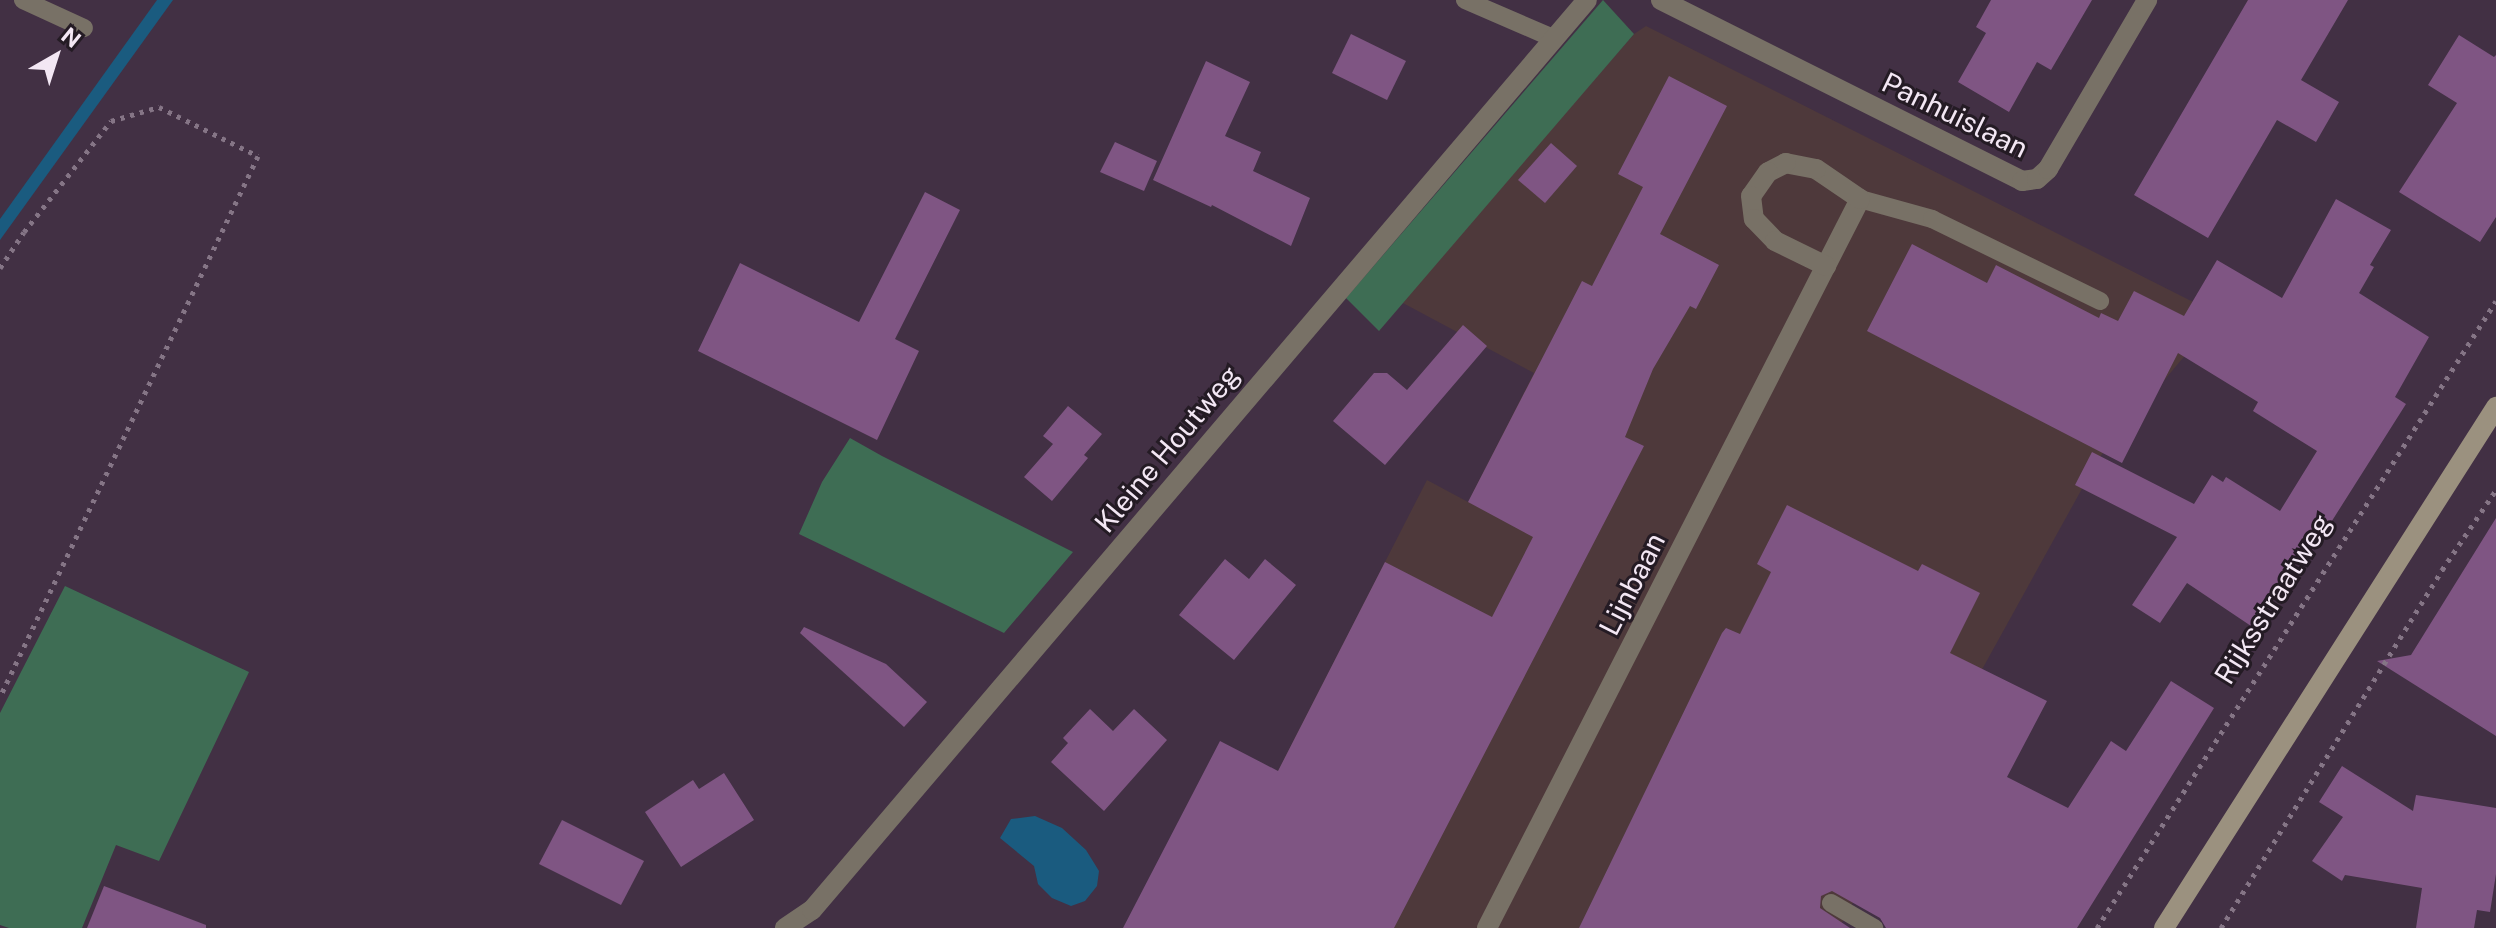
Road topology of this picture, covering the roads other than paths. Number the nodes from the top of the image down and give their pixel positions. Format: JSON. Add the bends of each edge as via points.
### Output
{"nodes":[{"id":1,"x":23,"y":0,"type":"edge"},
{"id":2,"x":1465,"y":0,"type":"edge"},
{"id":3,"x":1587,"y":0,"type":"edge"},
{"id":4,"x":1661,"y":0,"type":"edge"},
{"id":5,"x":2147,"y":0,"type":"edge"},
{"id":6,"x":84,"y":28,"type":"dead end"},
{"id":7,"x":1553,"y":38,"type":"junction"},
{"id":8,"x":1860,"y":199,"type":"junction"},
{"id":9,"x":1826,"y":266,"type":"junction"},
{"id":10,"x":2100,"y":301,"type":"dead end"},
{"id":11,"x":2496,"y":407,"type":"edge"},
{"id":12,"x":1831,"y":903,"type":"dead end"},
{"id":13,"x":785,"y":928,"type":"edge"},
{"id":14,"x":1487,"y":928,"type":"edge"},
{"id":15,"x":1874,"y":928,"type":"edge"},
{"id":16,"x":2164,"y":928,"type":"edge"}],
"edges":[{"from":1,"to":6,"type":"lane"},
{"from":2,"to":7,"type":"lane"},
{"from":3,"to":7,"type":"street","name":"Kleine Houtweg"},
{"from":4,"to":5,"type":"street","name":"Panhuislaan","via":[[2022,181],[2037,179],[2048,169]]},
{"from":7,"to":13,"type":"street","name":"Kleine Houtweg","via":[[812,910]]},
{"from":8,"to":9,"type":"street","name":"Lijnbaan"},
{"from":8,"to":9,"type":"street","via":[[1816,169],[1786,163],[1768,172],[1751,196],[1754,219],[1775,241]]},
{"from":8,"to":10,"type":"lane","via":[[1932,219]]},
{"from":9,"to":14,"type":"street","name":"Lijnbaan"},
{"from":11,"to":16,"type":"main road"},
{"from":12,"to":15,"type":"lane"}]}
